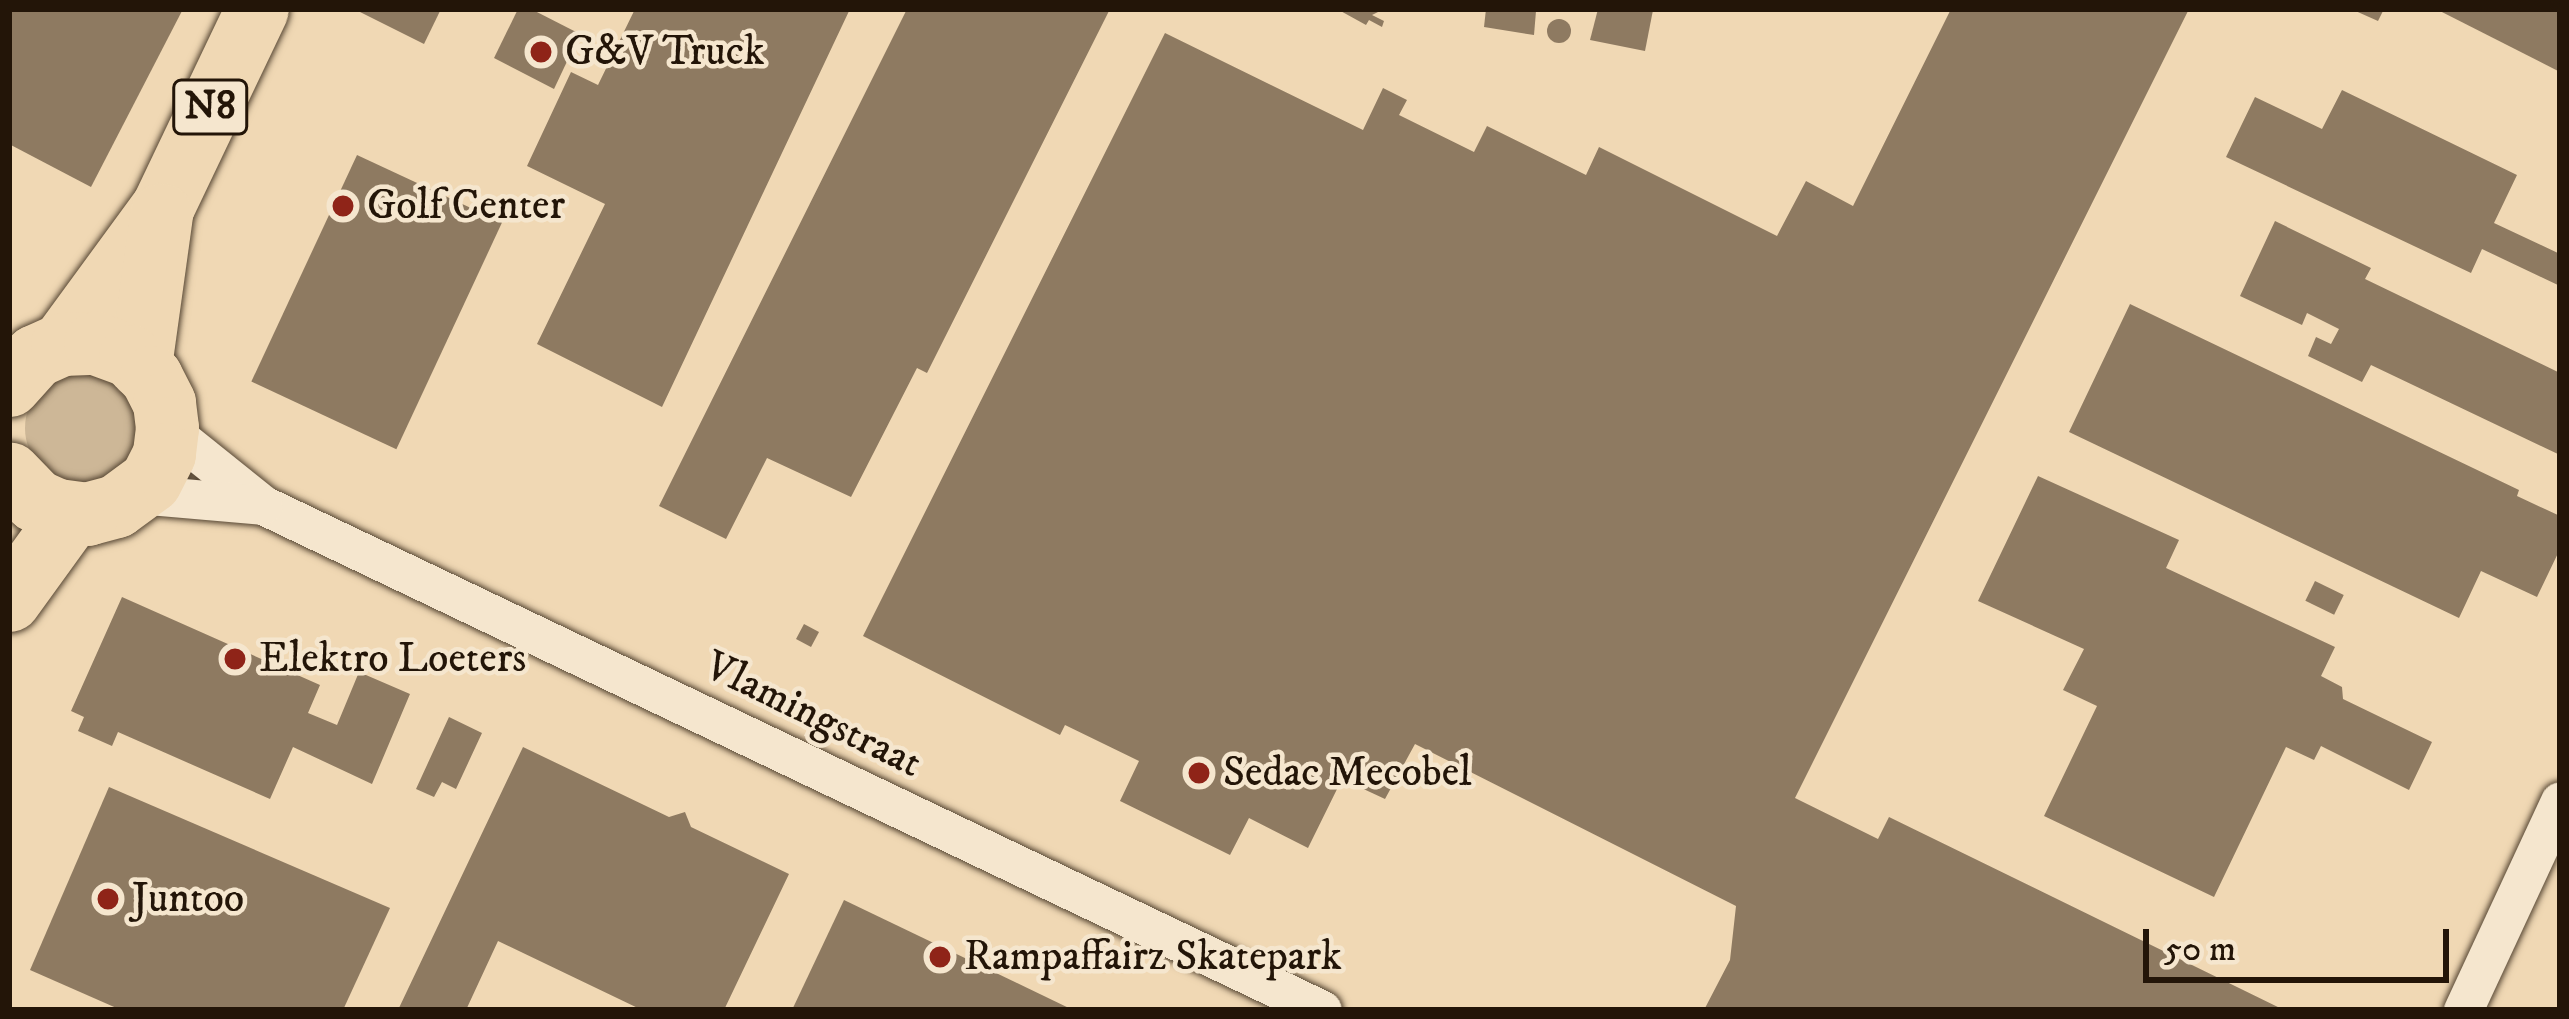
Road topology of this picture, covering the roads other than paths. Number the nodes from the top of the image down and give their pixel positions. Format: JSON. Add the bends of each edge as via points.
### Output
{"nodes":[{"id":1,"x":257,"y":9,"type":"edge"},
{"id":2,"x":163,"y":206,"type":"junction"},
{"id":3,"x":62,"y":344,"type":"junction"},
{"id":4,"x":140,"y":366,"type":"junction"},
{"id":5,"x":9,"y":385,"type":"edge"},
{"id":6,"x":167,"y":428,"type":"junction"},
{"id":7,"x":9,"y":473,"type":"edge"},
{"id":8,"x":136,"y":494,"type":"junction"},
{"id":9,"x":263,"y":506,"type":"junction"},
{"id":10,"x":72,"y":513,"type":"junction"},
{"id":11,"x":9,"y":600,"type":"edge"},
{"id":12,"x":2560,"y":801,"type":"edge"},
{"id":13,"x":1261,"y":997,"type":"edge"},
{"id":14,"x":1322,"y":1010,"type":"edge"},
{"id":15,"x":2463,"y":1010,"type":"edge"}],
"edges":[{"from":1,"to":2,"type":"main road","number":"N8"},
{"from":2,"to":3,"type":"main road","number":"N8"},
{"from":2,"to":4,"type":"main road","number":"N8"},
{"from":3,"to":4,"type":"main road","via":[[95,344]]},
{"from":3,"to":5,"type":"main road","via":[[35,356]]},
{"from":4,"to":6,"type":"main road","via":[[164,403]]},
{"from":6,"to":8,"type":"main road","via":[[164,454]]},
{"from":6,"to":9,"type":"street","name":"Vlamingstraat"},
{"from":7,"to":10,"type":"main road","via":[[35,500]]},
{"from":8,"to":9,"type":"street","name":"Vlamingstraat"},
{"from":8,"to":10,"type":"main road"},
{"from":9,"to":13,"type":"street","name":"Vlamingstraat"},
{"from":10,"to":11,"type":"main road"},
{"from":12,"to":15,"type":"street"},
{"from":13,"to":14,"type":"street","name":"Vlamingstraat"}]}
